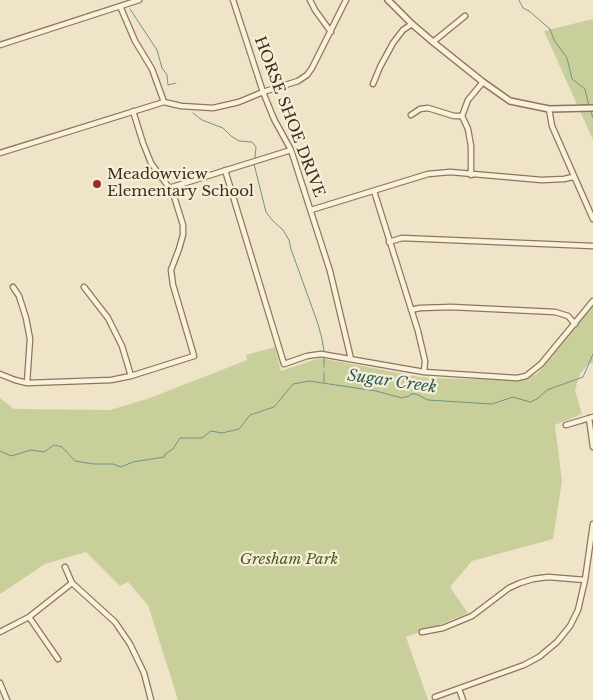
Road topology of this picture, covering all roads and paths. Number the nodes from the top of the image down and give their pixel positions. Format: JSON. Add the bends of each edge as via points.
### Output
{"nodes":[{"id":1,"x":139,"y":0,"type":"edge"},
{"id":2,"x":233,"y":0,"type":"edge"},
{"id":3,"x":310,"y":0,"type":"edge"},
{"id":4,"x":346,"y":0,"type":"edge"},
{"id":5,"x":389,"y":0,"type":"edge"},
{"id":6,"x":120,"y":6,"type":"junction"},
{"id":7,"x":465,"y":16,"type":"dead end"},
{"id":8,"x":412,"y":24,"type":"junction"},
{"id":9,"x":331,"y":32,"type":"junction"},
{"id":10,"x":433,"y":42,"type":"junction"},
{"id":11,"x":0,"y":45,"type":"edge"},
{"id":12,"x":483,"y":82,"type":"junction"},
{"id":13,"x":373,"y":84,"type":"dead end"},
{"id":14,"x":263,"y":92,"type":"junction"},
{"id":15,"x":164,"y":102,"type":"junction"},
{"id":16,"x":593,"y":108,"type":"edge"},
{"id":17,"x":549,"y":109,"type":"junction"},
{"id":18,"x":133,"y":111,"type":"junction"},
{"id":19,"x":411,"y":115,"type":"dead end"},
{"id":20,"x":462,"y":116,"type":"junction"},
{"id":21,"x":291,"y":150,"type":"junction"},
{"id":22,"x":0,"y":153,"type":"edge"},
{"id":23,"x":225,"y":170,"type":"junction"},
{"id":24,"x":471,"y":175,"type":"junction"},
{"id":25,"x":574,"y":177,"type":"junction"},
{"id":26,"x":169,"y":188,"type":"junction"},
{"id":27,"x":374,"y":191,"type":"junction"},
{"id":28,"x":311,"y":210,"type":"junction"},
{"id":29,"x":593,"y":219,"type":"edge"},
{"id":30,"x":389,"y":242,"type":"junction"},
{"id":31,"x":593,"y":246,"type":"edge"},
{"id":32,"x":13,"y":287,"type":"dead end"},
{"id":33,"x":84,"y":287,"type":"dead end"},
{"id":34,"x":593,"y":301,"type":"edge"},
{"id":35,"x":411,"y":310,"type":"junction"},
{"id":36,"x":575,"y":324,"type":"junction"},
{"id":37,"x":351,"y":358,"type":"junction"},
{"id":38,"x":424,"y":372,"type":"junction"},
{"id":39,"x":0,"y":374,"type":"edge"},
{"id":40,"x":132,"y":376,"type":"junction"},
{"id":41,"x":27,"y":384,"type":"junction"},
{"id":42,"x":591,"y":418,"type":"edge"},
{"id":43,"x":566,"y":426,"type":"dead end"},
{"id":44,"x":593,"y":447,"type":"edge"},
{"id":45,"x":593,"y":524,"type":"edge"},
{"id":46,"x":65,"y":567,"type":"dead end"},
{"id":47,"x":584,"y":580,"type":"junction"},
{"id":48,"x":72,"y":583,"type":"junction"},
{"id":49,"x":29,"y":617,"type":"junction"},
{"id":50,"x":0,"y":632,"type":"edge"},
{"id":51,"x":422,"y":632,"type":"dead end"},
{"id":52,"x":58,"y":659,"type":"dead end"},
{"id":53,"x":0,"y":683,"type":"edge"},
{"id":54,"x":458,"y":689,"type":"junction"},
{"id":55,"x":435,"y":697,"type":"dead end"},
{"id":56,"x":7,"y":700,"type":"edge"},
{"id":57,"x":151,"y":700,"type":"edge"},
{"id":58,"x":463,"y":700,"type":"edge"}],
"edges":[{"from":1,"to":6,"type":"street"},
{"from":2,"to":14,"type":"street","name":"HORSE SHOE DRIVE"},
{"from":3,"to":9,"type":"street"},
{"from":4,"to":9,"type":"street"},
{"from":5,"to":8,"type":"street"},
{"from":6,"to":11,"type":"street"},
{"from":6,"to":15,"type":"street","via":[[152,69]]},
{"from":7,"to":10,"type":"street"},
{"from":8,"to":10,"type":"street"},
{"from":8,"to":13,"type":"street","via":[[393,43]]},
{"from":9,"to":14,"type":"street","via":[[307,76]]},
{"from":10,"to":12,"type":"street"},
{"from":12,"to":17,"type":"street","via":[[510,101]]},
{"from":12,"to":20,"type":"street","via":[[468,100]]},
{"from":14,"to":15,"type":"street","via":[[213,108]]},
{"from":14,"to":21,"type":"street","name":"HORSE SHOE DRIVE"},
{"from":15,"to":18,"type":"street"},
{"from":16,"to":17,"type":"street"},
{"from":17,"to":25,"type":"street","via":[[552,126]]},
{"from":18,"to":22,"type":"street"},
{"from":18,"to":26,"type":"street","via":[[151,163]]},
{"from":19,"to":20,"type":"street","via":[[428,108]]},
{"from":20,"to":24,"type":"street","via":[[471,146]]},
{"from":21,"to":23,"type":"street"},
{"from":21,"to":28,"type":"street","name":"HORSE SHOE DRIVE"},
{"from":23,"to":26,"type":"street"},
{"from":23,"to":37,"type":"street","via":[[284,364],[321,354]]},
{"from":24,"to":25,"type":"street","via":[[542,180]]},
{"from":24,"to":27,"type":"street","via":[[450,172],[428,174]]},
{"from":25,"to":29,"type":"street"},
{"from":26,"to":40,"type":"street","via":[[183,225],[180,249],[171,270],[172,285],[194,356]]},
{"from":27,"to":28,"type":"street"},
{"from":27,"to":30,"type":"street"},
{"from":28,"to":37,"type":"street","name":"HORSE SHOE DRIVE"},
{"from":30,"to":31,"type":"street","via":[[402,238]]},
{"from":30,"to":35,"type":"street"},
{"from":32,"to":41,"type":"street","via":[[19,296],[30,340]]},
{"from":33,"to":40,"type":"street","via":[[108,318]]},
{"from":34,"to":36,"type":"street"},
{"from":35,"to":36,"type":"street","via":[[451,307],[555,312],[568,316]]},
{"from":35,"to":38,"type":"street","via":[[423,352]]},
{"from":36,"to":38,"type":"street","via":[[526,376]]},
{"from":37,"to":38,"type":"street"},
{"from":39,"to":41,"type":"street"},
{"from":40,"to":41,"type":"street"},
{"from":42,"to":43,"type":"street"},
{"from":42,"to":44,"type":"street"},
{"from":45,"to":47,"type":"street"},
{"from":46,"to":48,"type":"street"},
{"from":47,"to":51,"type":"street","via":[[548,577],[520,583],[472,616],[443,628]]},
{"from":47,"to":54,"type":"street","via":[[578,610],[570,626],[549,650],[524,665]]},
{"from":48,"to":49,"type":"street"},
{"from":48,"to":57,"type":"street","via":[[115,622],[138,657]]},
{"from":49,"to":50,"type":"street"},
{"from":49,"to":52,"type":"street"},
{"from":53,"to":56,"type":"street"},
{"from":54,"to":55,"type":"street"},
{"from":54,"to":58,"type":"street"}]}
